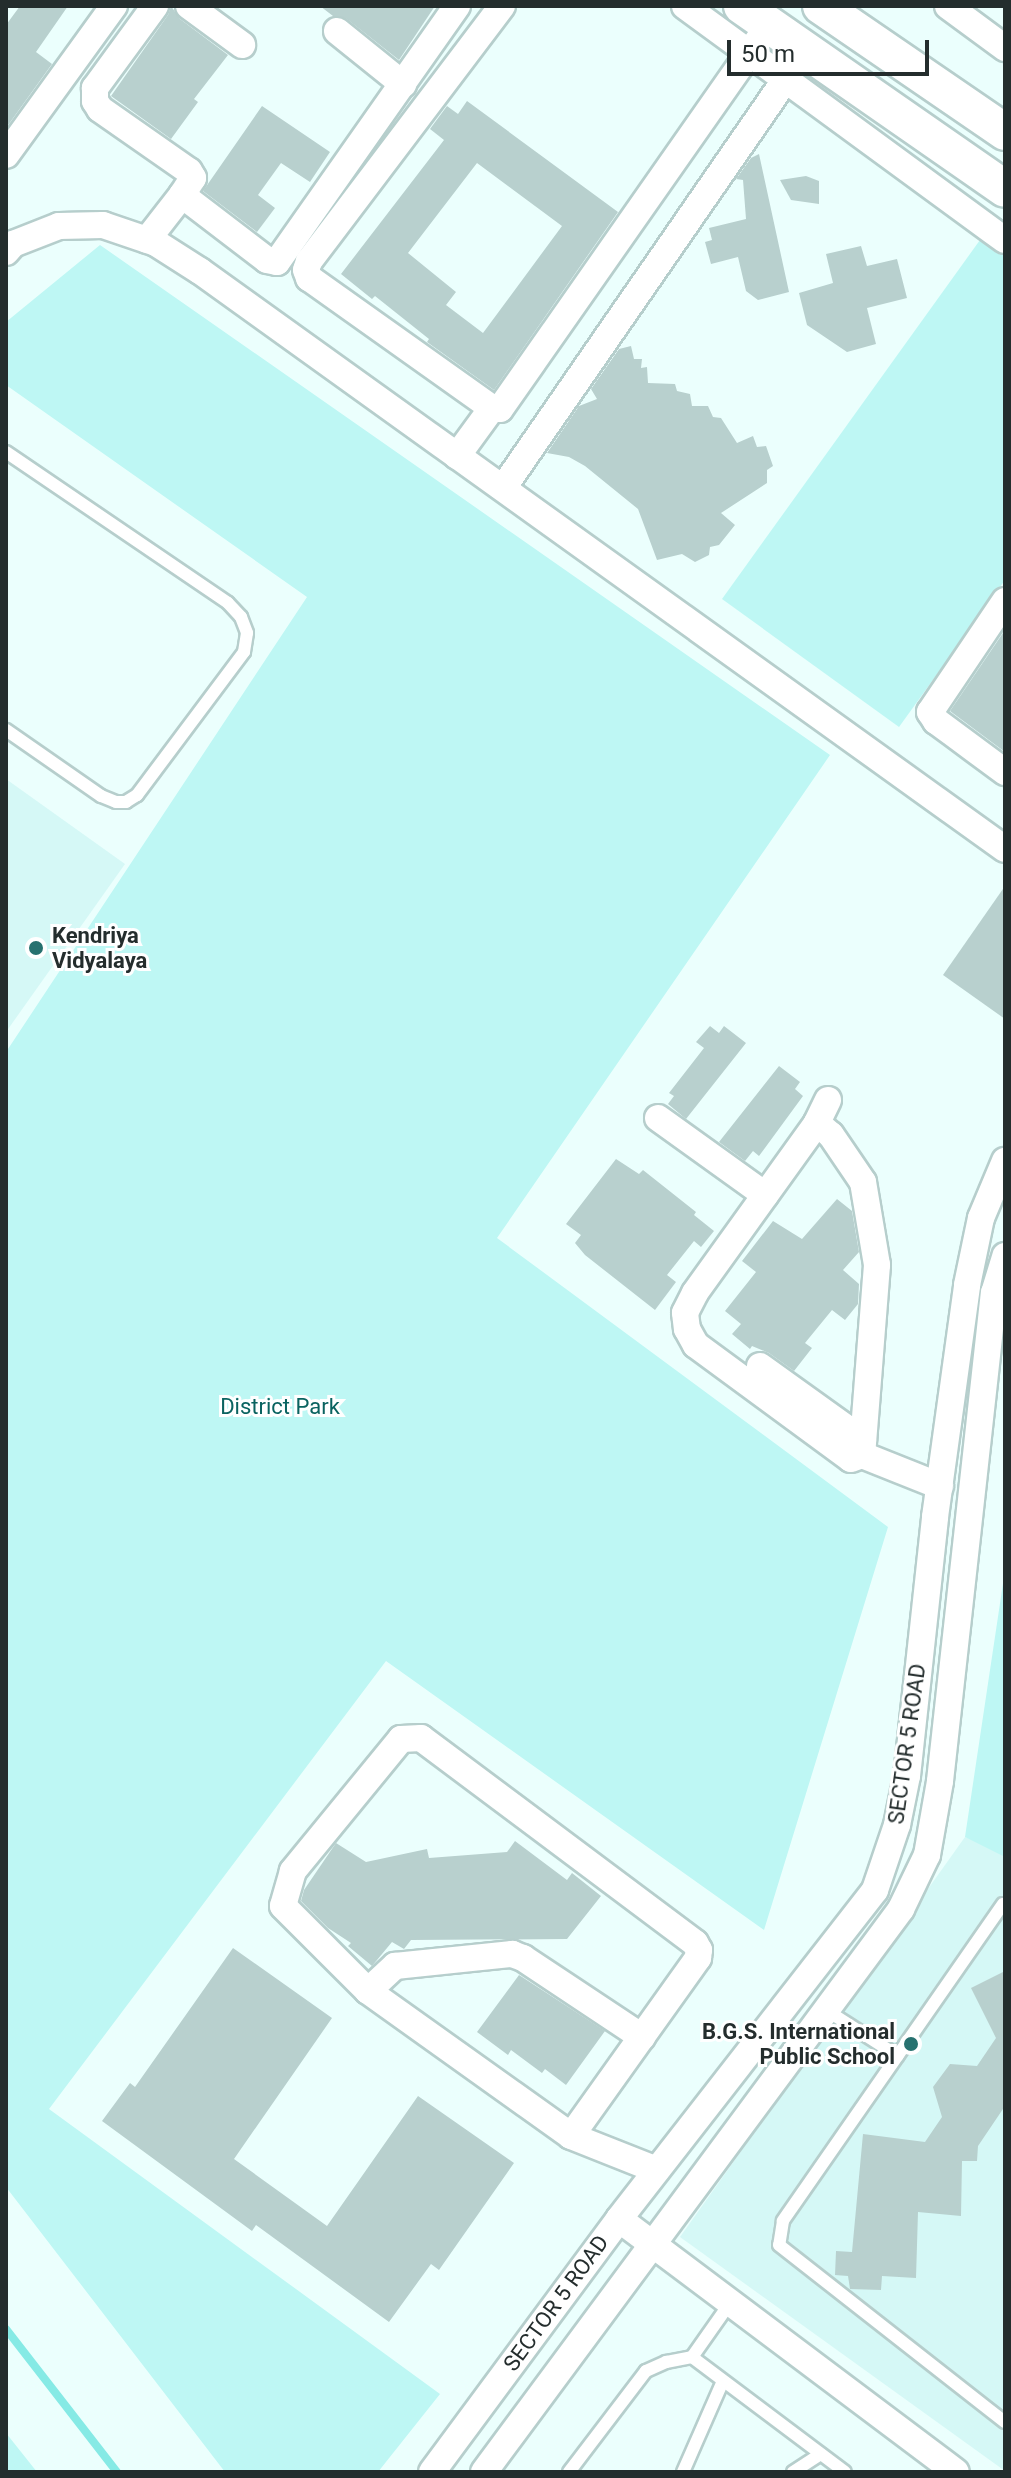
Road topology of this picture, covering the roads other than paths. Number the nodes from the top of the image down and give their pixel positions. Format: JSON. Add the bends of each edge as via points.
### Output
{"nodes":[{"id":1,"x":114,"y":6,"type":"edge"},
{"id":2,"x":155,"y":6,"type":"edge"},
{"id":3,"x":189,"y":6,"type":"edge"},
{"id":4,"x":457,"y":6,"type":"edge"},
{"id":5,"x":502,"y":6,"type":"edge"},
{"id":6,"x":685,"y":6,"type":"edge"},
{"id":7,"x":821,"y":6,"type":"edge"},
{"id":8,"x":948,"y":6,"type":"edge"},
{"id":9,"x":754,"y":28,"type":"edge"},
{"id":10,"x":337,"y":31,"type":"dead end"},
{"id":11,"x":242,"y":45,"type":"dead end"},
{"id":12,"x":1005,"y":48,"type":"edge"},
{"id":13,"x":796,"y":65,"type":"junction"},
{"id":14,"x":403,"y":84,"type":"junction"},
{"id":15,"x":1005,"y":132,"type":"edge"},
{"id":16,"x":6,"y":155,"type":"edge"},
{"id":17,"x":1005,"y":189,"type":"edge"},
{"id":18,"x":182,"y":195,"type":"junction"},
{"id":19,"x":147,"y":240,"type":"junction"},
{"id":20,"x":1005,"y":240,"type":"edge"},
{"id":21,"x":6,"y":252,"type":"edge"},
{"id":22,"x":492,"y":408,"type":"junction"},
{"id":23,"x":6,"y":452,"type":"edge"},
{"id":24,"x":457,"y":456,"type":"junction"},
{"id":25,"x":503,"y":488,"type":"junction"},
{"id":26,"x":1005,"y":601,"type":"edge"},
{"id":27,"x":6,"y":730,"type":"edge"},
{"id":28,"x":1005,"y":772,"type":"edge"},
{"id":29,"x":1005,"y":849,"type":"edge"},
{"id":30,"x":658,"y":1118,"type":"dead end"},
{"id":31,"x":1005,"y":1161,"type":"edge"},
{"id":32,"x":765,"y":1195,"type":"junction"},
{"id":33,"x":1005,"y":1256,"type":"edge"},
{"id":34,"x":760,"y":1366,"type":"dead end"},
{"id":35,"x":863,"y":1447,"type":"junction"},
{"id":36,"x":940,"y":1486,"type":"junction"},
{"id":37,"x":1003,"y":1904,"type":"edge"},
{"id":38,"x":368,"y":1991,"type":"junction"},
{"id":39,"x":826,"y":2010,"type":"junction"},
{"id":40,"x":642,"y":2037,"type":"junction"},
{"id":41,"x":898,"y":2056,"type":"junction"},
{"id":42,"x":571,"y":2136,"type":"junction"},
{"id":43,"x":657,"y":2170,"type":"junction"},
{"id":44,"x":619,"y":2219,"type":"junction"},
{"id":45,"x":652,"y":2244,"type":"junction"},
{"id":46,"x":730,"y":2303,"type":"junction"},
{"id":47,"x":692,"y":2357,"type":"junction"},
{"id":48,"x":723,"y":2381,"type":"junction"},
{"id":49,"x":1005,"y":2422,"type":"edge"},
{"id":50,"x":821,"y":2454,"type":"junction"},
{"id":51,"x":432,"y":2472,"type":"edge"},
{"id":52,"x":484,"y":2472,"type":"edge"},
{"id":53,"x":569,"y":2472,"type":"edge"},
{"id":54,"x":683,"y":2472,"type":"edge"},
{"id":55,"x":793,"y":2472,"type":"edge"},
{"id":56,"x":845,"y":2472,"type":"edge"},
{"id":57,"x":956,"y":2472,"type":"edge"}],
"edges":[{"from":1,"to":16,"type":"street"},
{"from":2,"to":18,"type":"street","via":[[95,88],[95,101],[189,171],[193,178]]},
{"from":3,"to":11,"type":"street"},
{"from":4,"to":14,"type":"street"},
{"from":5,"to":22,"type":"street","via":[[306,270],[309,278]]},
{"from":6,"to":9,"type":"street"},
{"from":7,"to":15,"type":"street"},
{"from":8,"to":12,"type":"street"},
{"from":9,"to":13,"type":"street"},
{"from":9,"to":22,"type":"street","via":[[507,404]]},
{"from":10,"to":14,"type":"street"},
{"from":13,"to":17,"type":"street"},
{"from":13,"to":20,"type":"street"},
{"from":13,"to":25,"type":"street"},
{"from":14,"to":18,"type":"street","via":[[277,262],[267,260]]},
{"from":18,"to":19,"type":"street"},
{"from":19,"to":21,"type":"street","via":[[103,225],[59,226],[13,244]]},
{"from":19,"to":24,"type":"street","via":[[200,271]]},
{"from":22,"to":24,"type":"street"},
{"from":23,"to":27,"type":"lane","via":[[228,603],[247,633],[244,652],[137,795],[126,802],[101,796]]},
{"from":24,"to":25,"type":"street"},
{"from":25,"to":29,"type":"street"},
{"from":26,"to":28,"type":"street","via":[[930,712]]},
{"from":30,"to":32,"type":"street"},
{"from":31,"to":36,"type":"street","name":"SECTOR 5 ROAD","via":[[981,1218],[967,1285]]},
{"from":32,"to":35,"type":"street","via":[[695,1293],[685,1313],[687,1329],[696,1345],[851,1459]]},
{"from":32,"to":35,"type":"street","via":[[823,1112],[831,1135],[863,1182],[877,1265]]},
{"from":33,"to":39,"type":"street","name":"SECTOR 5 ROAD","via":[[994,1293],[940,1781],[927,1855],[901,1909]]},
{"from":34,"to":35,"type":"street"},
{"from":35,"to":36,"type":"street"},
{"from":36,"to":43,"type":"street","name":"SECTOR 5 ROAD","via":[[907,1776],[875,1890]]},
{"from":37,"to":41,"type":"lane"},
{"from":38,"to":40,"type":"street","via":[[395,1966],[512,1954]]},
{"from":38,"to":40,"type":"street","via":[[283,1906],[293,1871],[401,1739],[421,1738],[695,1943],[698,1958]]},
{"from":38,"to":42,"type":"street"},
{"from":39,"to":41,"type":"lane"},
{"from":39,"to":45,"type":"street","name":"SECTOR 5 ROAD"},
{"from":40,"to":42,"type":"street"},
{"from":41,"to":49,"type":"lane","via":[[783,2221],[779,2245]]},
{"from":42,"to":43,"type":"street"},
{"from":43,"to":44,"type":"street","name":"SECTOR 5 ROAD"},
{"from":44,"to":45,"type":"street"},
{"from":44,"to":51,"type":"street","name":"SECTOR 5 ROAD"},
{"from":45,"to":46,"type":"street"},
{"from":45,"to":52,"type":"street","name":"SECTOR 5 ROAD"},
{"from":46,"to":47,"type":"lane"},
{"from":46,"to":57,"type":"street"},
{"from":47,"to":48,"type":"lane"},
{"from":47,"to":53,"type":"lane","via":[[646,2371]]},
{"from":48,"to":50,"type":"lane"},
{"from":48,"to":54,"type":"lane"},
{"from":50,"to":55,"type":"lane"},
{"from":50,"to":56,"type":"lane"}]}
